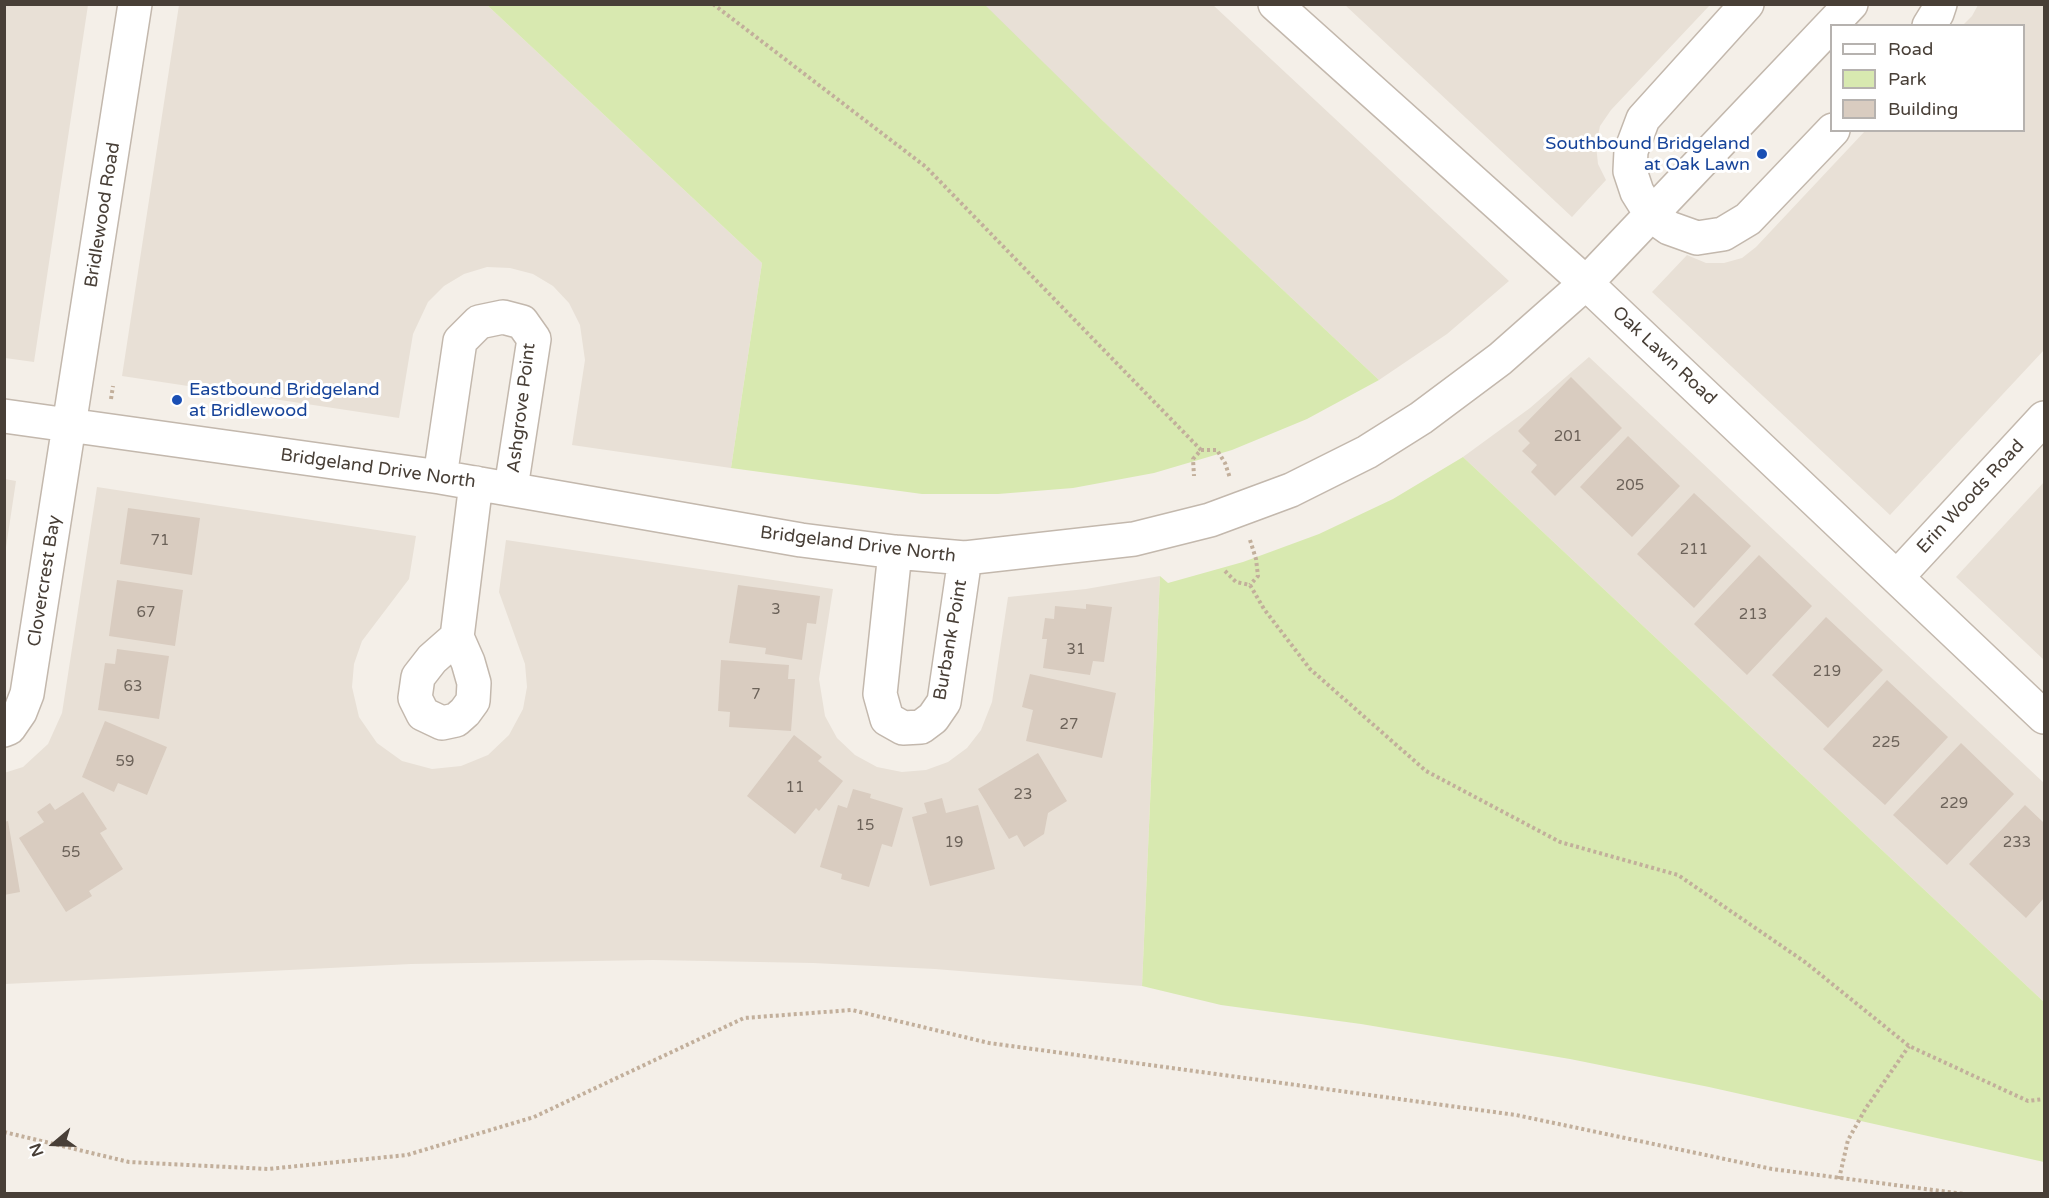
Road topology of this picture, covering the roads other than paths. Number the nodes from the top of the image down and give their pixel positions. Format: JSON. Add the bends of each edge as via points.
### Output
{"nodes":[{"id":1,"x":135,"y":4,"type":"edge"},
{"id":2,"x":1275,"y":4,"type":"edge"},
{"id":3,"x":1747,"y":4,"type":"edge"},
{"id":4,"x":1851,"y":4,"type":"edge"},
{"id":5,"x":1940,"y":4,"type":"edge"},
{"id":6,"x":1832,"y":24,"type":"edge"},
{"id":7,"x":1930,"y":24,"type":"edge"},
{"id":8,"x":1830,"y":26,"type":"edge"},
{"id":9,"x":1831,"y":132,"type":"edge"},
{"id":10,"x":1652,"y":216,"type":"junction"},
{"id":11,"x":1586,"y":283,"type":"junction"},
{"id":12,"x":4,"y":416,"type":"edge"},
{"id":13,"x":2044,"y":418,"type":"edge"},
{"id":14,"x":70,"y":425,"type":"junction"},
{"id":15,"x":440,"y":477,"type":"junction"},
{"id":16,"x":476,"y":483,"type":"junction"},
{"id":17,"x":511,"y":488,"type":"junction"},
{"id":18,"x":895,"y":552,"type":"junction"},
{"id":19,"x":965,"y":558,"type":"junction"},
{"id":20,"x":1896,"y":577,"type":"junction"},
{"id":21,"x":457,"y":637,"type":"dead end"},
{"id":22,"x":2044,"y":717,"type":"edge"},
{"id":23,"x":4,"y":730,"type":"edge"}],
"edges":[{"from":1,"to":14,"type":"street","name":"Bridlewood Road"},
{"from":2,"to":11,"type":"street","name":"Oak Lawn Road"},
{"from":3,"to":10,"type":"street","via":[[1643,119],[1631,151],[1630,171]]},
{"from":4,"to":6,"type":"street","name":"Bridgeland Drive North"},
{"from":5,"to":7,"type":"street"},
{"from":8,"to":10,"type":"street","name":"Bridgeland Drive North"},
{"from":9,"to":10,"type":"street","via":[[1748,219],[1723,234],[1697,238]]},
{"from":10,"to":11,"type":"street","name":"Bridgeland Drive North"},
{"from":11,"to":19,"type":"street","name":"Bridgeland Drive North","via":[[1500,359],[1421,418],[1367,452],[1291,490],[1209,520],[1134,539]]},
{"from":11,"to":20,"type":"street","name":"Oak Lawn Road"},
{"from":12,"to":14,"type":"street","name":"Bridgeland Drive North"},
{"from":13,"to":20,"type":"street","name":"Erin Woods Road"},
{"from":14,"to":15,"type":"street","name":"Bridgeland Drive North"},
{"from":14,"to":23,"type":"street","name":"Clovercrest Bay","via":[[27,694],[20,712]]},
{"from":15,"to":16,"type":"street","name":"Bridgeland Drive North"},
{"from":15,"to":17,"type":"street","name":"Ashgrove Point","via":[[460,341],[479,322],[503,317],[522,322],[534,339]]},
{"from":16,"to":17,"type":"street","name":"Bridgeland Drive North"},
{"from":16,"to":21,"type":"street"},
{"from":17,"to":18,"type":"street","name":"Bridgeland Drive North","via":[[801,540]]},
{"from":18,"to":19,"type":"street","name":"Bridgeland Drive North"},
{"from":18,"to":19,"type":"street","name":"Burbank Point","via":[[880,694],[887,719],[903,728],[921,727],[944,702]]},
{"from":20,"to":22,"type":"street","name":"Oak Lawn Road"}]}
